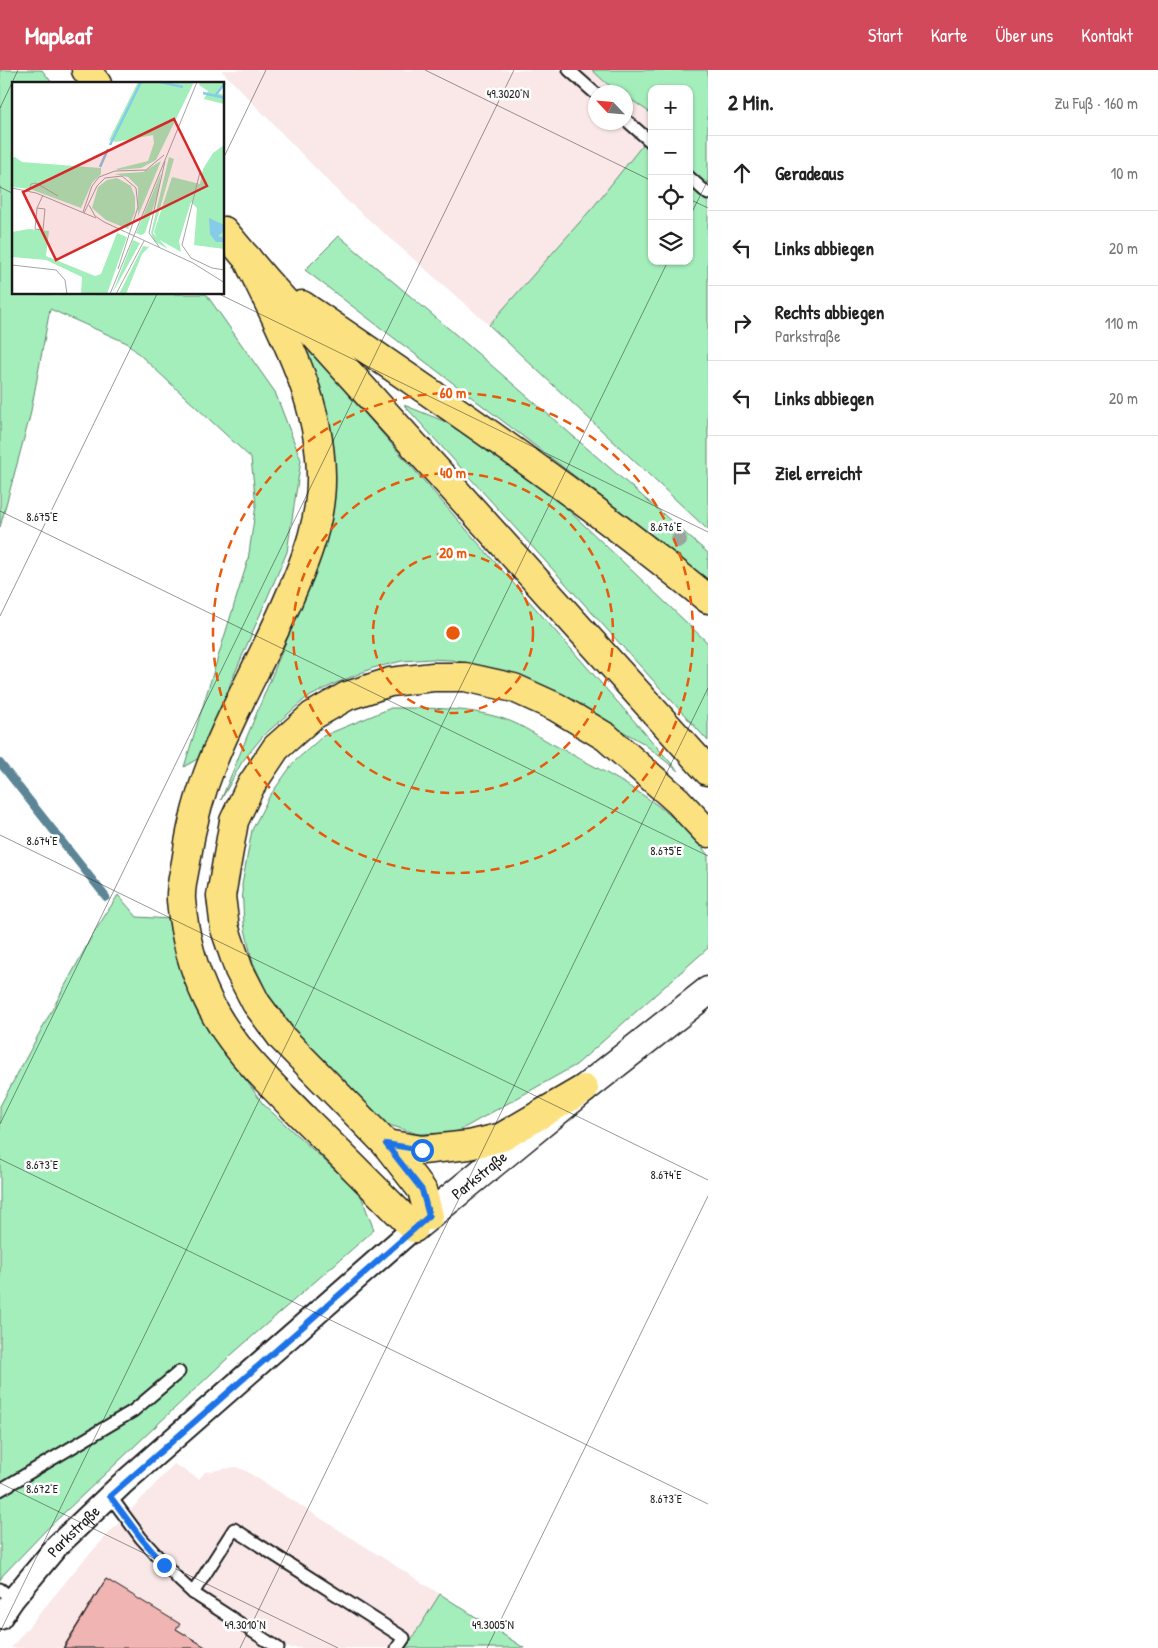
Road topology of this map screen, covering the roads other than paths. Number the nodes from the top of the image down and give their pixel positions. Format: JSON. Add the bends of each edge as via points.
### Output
{"nodes":[{"id":1,"x":86,"y":70,"type":"edge"},
{"id":2,"x":569,"y":70,"type":"edge"},
{"id":3,"x":96,"y":82,"type":"edge"},
{"id":4,"x":588,"y":87,"type":"edge"},
{"id":5,"x":633,"y":126,"type":"edge"},
{"id":6,"x":648,"y":139,"type":"edge"},
{"id":7,"x":693,"y":181,"type":"edge"},
{"id":8,"x":708,"y":194,"type":"edge"},
{"id":9,"x":225,"y":232,"type":"edge"},
{"id":10,"x":247,"y":258,"type":"junction"},
{"id":11,"x":266,"y":281,"type":"junction"},
{"id":12,"x":708,"y":599,"type":"edge"},
{"id":13,"x":708,"y":771,"type":"edge"},
{"id":14,"x":708,"y":833,"type":"edge"},
{"id":15,"x":708,"y":990,"type":"edge"},
{"id":16,"x":584,"y":1089,"type":"junction"},
{"id":17,"x":386,"y":1144,"type":"junction"},
{"id":18,"x":422,"y":1222,"type":"junction"},
{"id":19,"x":180,"y":1372,"type":"dead end"},
{"id":20,"x":0,"y":1490,"type":"edge"},
{"id":21,"x":110,"y":1496,"type":"junction"},
{"id":22,"x":193,"y":1593,"type":"junction"},
{"id":23,"x":7,"y":1594,"type":"edge"},
{"id":24,"x":0,"y":1618,"type":"edge"},
{"id":25,"x":278,"y":1648,"type":"edge"},
{"id":26,"x":397,"y":1648,"type":"edge"}],
"edges":[{"from":1,"to":3,"type":"main road"},
{"from":2,"to":4,"type":"lane"},
{"from":5,"to":6,"type":"lane"},
{"from":7,"to":8,"type":"lane"},
{"from":9,"to":10,"type":"main road"},
{"from":10,"to":11,"type":"main road"},
{"from":10,"to":18,"type":"main road","via":[[295,358],[306,389],[318,434],[321,476],[318,513],[309,554],[281,618],[230,718],[204,782],[190,834],[181,897],[188,948],[208,1001],[235,1044],[276,1089]]},
{"from":11,"to":12,"type":"main road","via":[[460,412]]},
{"from":11,"to":13,"type":"main road"},
{"from":14,"to":17,"type":"main road","via":[[678,801],[606,737],[556,707],[514,688],[465,677],[390,682],[347,696],[312,716],[276,748],[250,787],[234,821],[221,896],[225,929],[239,970],[256,1003],[282,1038]]},
{"from":15,"to":16,"type":"street","name":"Parkstraße"},
{"from":16,"to":17,"type":"main road","via":[[502,1137],[469,1145],[422,1150]]},
{"from":16,"to":18,"type":"street","name":"Parkstraße"},
{"from":17,"to":18,"type":"main road","via":[[422,1190]]},
{"from":18,"to":21,"type":"street","name":"Parkstraße"},
{"from":19,"to":20,"type":"lane","via":[[132,1411]]},
{"from":21,"to":22,"type":"lane","via":[[141,1538]]},
{"from":21,"to":23,"type":"street","name":"Parkstraße"},
{"from":22,"to":25,"type":"lane"},
{"from":22,"to":26,"type":"lane","via":[[234,1529],[404,1638]]},
{"from":23,"to":24,"type":"street","name":"Parkstraße"}]}
